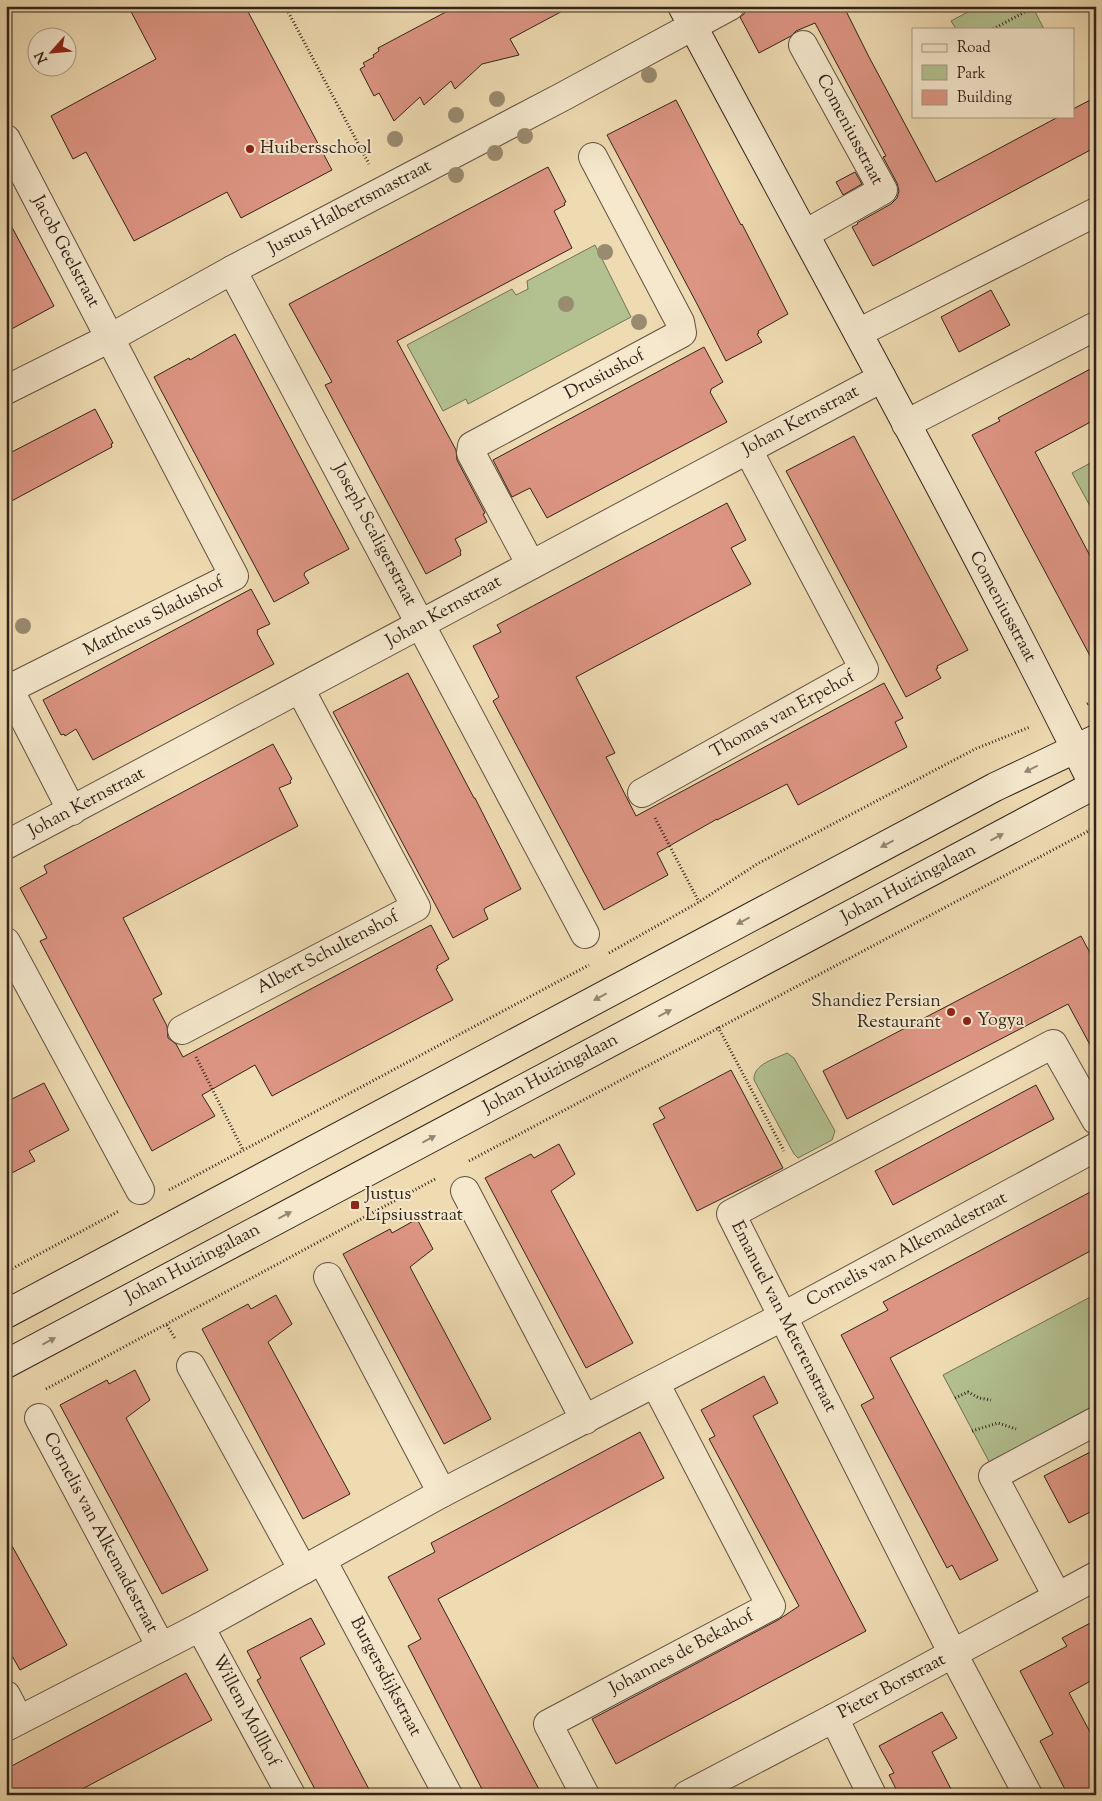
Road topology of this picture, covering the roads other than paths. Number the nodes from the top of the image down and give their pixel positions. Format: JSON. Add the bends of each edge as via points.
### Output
{"nodes":[{"id":1,"x":730,"y":6,"type":"edge"},
{"id":2,"x":688,"y":16,"type":"edge"},
{"id":3,"x":803,"y":45,"type":"dead end"},
{"id":4,"x":6,"y":139,"type":"edge"},
{"id":5,"x":593,"y":157,"type":"dead end"},
{"id":6,"x":1096,"y":212,"type":"edge"},
{"id":7,"x":805,"y":234,"type":"junction"},
{"id":8,"x":232,"y":270,"type":"junction"},
{"id":9,"x":1096,"y":326,"type":"edge"},
{"id":10,"x":858,"y":333,"type":"junction"},
{"id":11,"x":110,"y":338,"type":"junction"},
{"id":12,"x":882,"y":378,"type":"junction"},
{"id":13,"x":6,"y":390,"type":"edge"},
{"id":14,"x":906,"y":424,"type":"junction"},
{"id":15,"x":748,"y":450,"type":"junction"},
{"id":16,"x":531,"y":565,"type":"junction"},
{"id":17,"x":422,"y":624,"type":"junction"},
{"id":18,"x":300,"y":689,"type":"junction"},
{"id":19,"x":1085,"y":744,"type":"edge"},
{"id":20,"x":1095,"y":787,"type":"edge"},
{"id":21,"x":642,"y":793,"type":"road end"},
{"id":22,"x":72,"y":811,"type":"junction"},
{"id":23,"x":6,"y":845,"type":"edge"},
{"id":24,"x":585,"y":934,"type":"dead end"},
{"id":25,"x":6,"y":942,"type":"edge"},
{"id":26,"x":182,"y":1030,"type":"road end"},
{"id":27,"x":1096,"y":1120,"type":"edge"},
{"id":28,"x":1096,"y":1147,"type":"edge"},
{"id":29,"x":455,"y":1183,"type":"road end"},
{"id":30,"x":142,"y":1197,"type":"road end"},
{"id":31,"x":328,"y":1277,"type":"dead end"},
{"id":32,"x":6,"y":1314,"type":"edge"},
{"id":33,"x":782,"y":1317,"type":"junction"},
{"id":34,"x":6,"y":1364,"type":"edge"},
{"id":35,"x":191,"y":1366,"type":"dead end"},
{"id":36,"x":655,"y":1383,"type":"junction"},
{"id":37,"x":39,"y":1418,"type":"dead end"},
{"id":38,"x":585,"y":1420,"type":"junction"},
{"id":39,"x":1096,"y":1421,"type":"edge"},
{"id":40,"x":442,"y":1493,"type":"junction"},
{"id":41,"x":312,"y":1565,"type":"junction"},
{"id":42,"x":1096,"y":1576,"type":"edge"},
{"id":43,"x":1057,"y":1596,"type":"junction"},
{"id":44,"x":200,"y":1627,"type":"junction"},
{"id":45,"x":161,"y":1647,"type":"junction"},
{"id":46,"x":953,"y":1654,"type":"junction"},
{"id":47,"x":6,"y":1695,"type":"edge"},
{"id":48,"x":834,"y":1718,"type":"junction"},
{"id":49,"x":13,"y":1724,"type":"edge"},
{"id":50,"x":291,"y":1795,"type":"edge"},
{"id":51,"x":448,"y":1795,"type":"edge"},
{"id":52,"x":586,"y":1795,"type":"edge"},
{"id":53,"x":687,"y":1795,"type":"edge"},
{"id":54,"x":872,"y":1795,"type":"edge"},
{"id":55,"x":1028,"y":1795,"type":"edge"}],
"edges":[{"from":1,"to":2,"type":"street"},
{"from":2,"to":7,"type":"street","name":"Comeniusstraat"},
{"from":2,"to":8,"type":"street","name":"Justus Halbertsmastraat","via":[[384,191]]},
{"from":3,"to":7,"type":"street","name":"Comeniusstraat","via":[[883,190]]},
{"from":4,"to":11,"type":"street","name":"Jacob Geelstraat"},
{"from":5,"to":16,"type":"street","name":"Drusiushof","via":[[680,322],[682,334],[472,446],[471,453]]},
{"from":6,"to":10,"type":"street"},
{"from":7,"to":10,"type":"street","name":"Comeniusstraat"},
{"from":8,"to":11,"type":"street","name":"Justus Halbertsmastraat"},
{"from":8,"to":17,"type":"street","name":"Joseph Scaligerstraat"},
{"from":9,"to":14,"type":"street"},
{"from":10,"to":12,"type":"street","name":"Comeniusstraat"},
{"from":11,"to":13,"type":"street","name":"Justus Halbertsmastraat"},
{"from":11,"to":22,"type":"street","name":"Mattheus Sladushof","via":[[234,576],[9,689]]},
{"from":12,"to":14,"type":"street","name":"Comeniusstraat"},
{"from":12,"to":15,"type":"street","name":"Johan Kernstraat"},
{"from":14,"to":19,"type":"street","name":"Comeniusstraat","via":[[1058,716]]},
{"from":15,"to":16,"type":"street","name":"Johan Kernstraat"},
{"from":15,"to":21,"type":"street","name":"Thomas van Erpehof","via":[[864,669]]},
{"from":16,"to":17,"type":"street","name":"Johan Kernstraat"},
{"from":17,"to":18,"type":"street","name":"Johan Kernstraat"},
{"from":17,"to":24,"type":"street","name":"Joseph Scaligerstraat"},
{"from":18,"to":22,"type":"street","name":"Johan Kernstraat"},
{"from":18,"to":26,"type":"street","name":"Albert Schultenshof","via":[[416,907]]},
{"from":19,"to":20,"type":"street","name":"Comeniusstraat"},
{"from":19,"to":32,"type":"street","one_way":true,"via":[[995,787]]},
{"from":34,"to":20,"type":"street","name":"Johan Huizingalaan","one_way":true},
{"from":22,"to":23,"type":"street","name":"Johan Kernstraat"},
{"from":25,"to":30,"type":"street"},
{"from":27,"to":33,"type":"street","name":"Emanuel van Meterenstraat","via":[[1053,1044],[731,1214]]},
{"from":28,"to":33,"type":"street","name":"Cornelis van Alkemadestraat"},
{"from":29,"to":38,"type":"street"},
{"from":31,"to":40,"type":"street"},
{"from":33,"to":36,"type":"street","name":"Cornelis van Alkemadestraat"},
{"from":33,"to":46,"type":"street","name":"Emanuel van Meterenstraat"},
{"from":35,"to":41,"type":"street"},
{"from":36,"to":38,"type":"street","name":"Cornelis van Alkemadestraat"},
{"from":36,"to":52,"type":"street","name":"Johannes de Bekahof","via":[[770,1606],[548,1724]]},
{"from":37,"to":45,"type":"street","name":"Cornelis van Alkemadestraat"},
{"from":38,"to":40,"type":"street","name":"Cornelis van Alkemadestraat"},
{"from":39,"to":43,"type":"street","via":[[993,1476]]},
{"from":40,"to":41,"type":"street","name":"Cornelis van Alkemadestraat"},
{"from":41,"to":44,"type":"street","name":"Cornelis van Alkemadestraat"},
{"from":41,"to":51,"type":"street","name":"Burgersdijkstraat"},
{"from":42,"to":43,"type":"street","name":"Pieter Borstraat"},
{"from":43,"to":46,"type":"street","name":"Pieter Borstraat"},
{"from":44,"to":45,"type":"street","name":"Cornelis van Alkemadestraat"},
{"from":44,"to":50,"type":"street","name":"Willem Mollhof"},
{"from":45,"to":49,"type":"street","name":"Cornelis van Alkemadestraat"},
{"from":46,"to":48,"type":"street","name":"Pieter Borstraat"},
{"from":46,"to":55,"type":"street","name":"Emanuel van Meterenstraat"},
{"from":47,"to":49,"type":"street","name":"Cornelis van Alkemadestraat"},
{"from":48,"to":53,"type":"street","name":"Pieter Borstraat"},
{"from":48,"to":54,"type":"street"}]}
